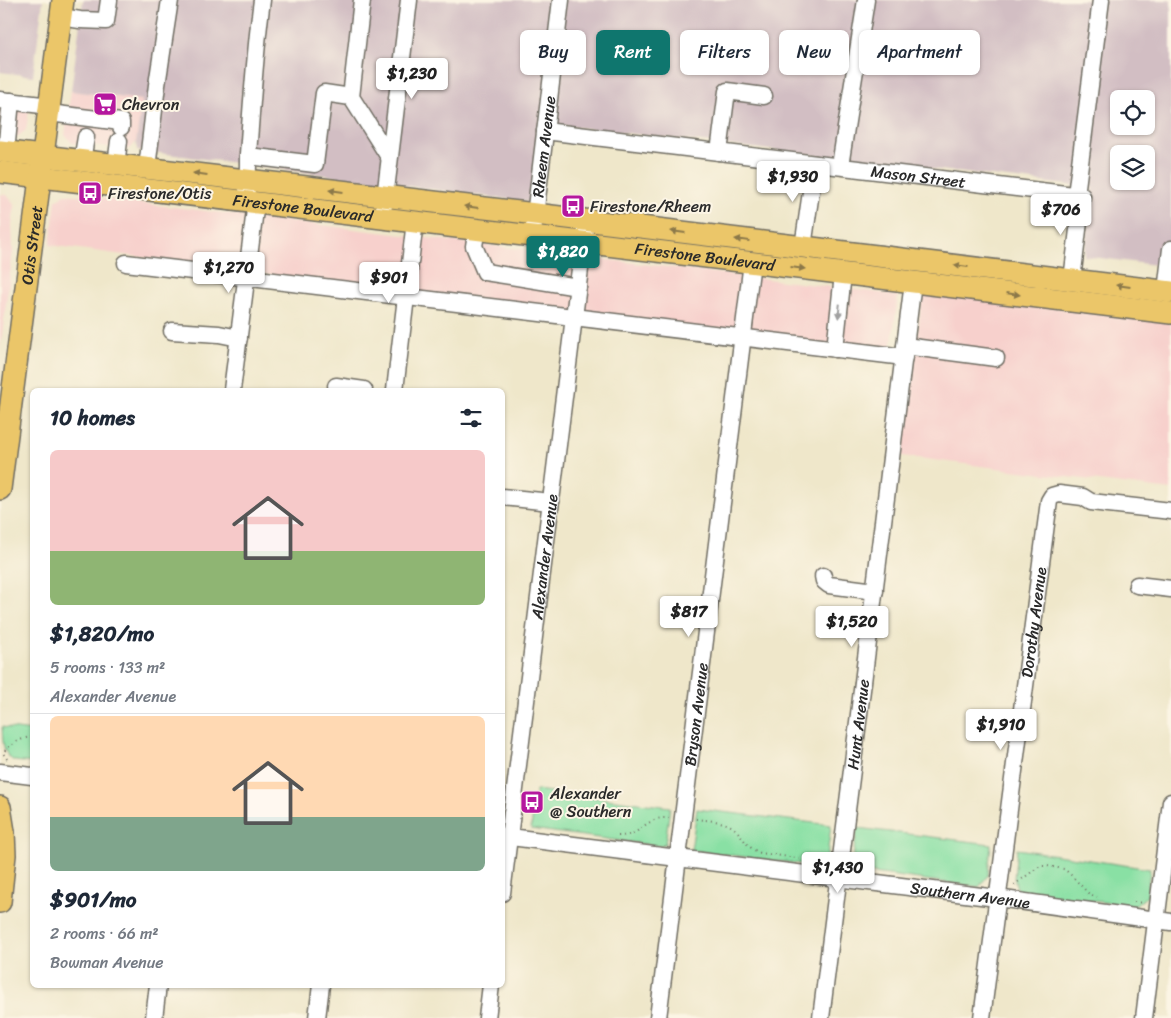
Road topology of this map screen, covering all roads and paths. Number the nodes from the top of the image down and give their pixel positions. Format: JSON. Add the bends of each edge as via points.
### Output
{"nodes":[{"id":1,"x":109,"y":0,"type":"edge"},
{"id":2,"x":170,"y":0,"type":"edge"},
{"id":3,"x":262,"y":0,"type":"edge"},
{"id":4,"x":362,"y":0,"type":"edge"},
{"id":5,"x":409,"y":0,"type":"edge"},
{"id":6,"x":562,"y":0,"type":"edge"},
{"id":7,"x":866,"y":0,"type":"edge"},
{"id":8,"x":1101,"y":0,"type":"edge"},
{"id":9,"x":62,"y":8,"type":"edge"},
{"id":10,"x":351,"y":96,"type":"junction"},
{"id":11,"x":764,"y":96,"type":"dead end"},
{"id":12,"x":6,"y":104,"type":"edge"},
{"id":13,"x":49,"y":110,"type":"junction"},
{"id":14,"x":87,"y":126,"type":"junction"},
{"id":15,"x":545,"y":131,"type":"junction"},
{"id":16,"x":3,"y":148,"type":"edge"},
{"id":17,"x":719,"y":152,"type":"junction"},
{"id":18,"x":248,"y":156,"type":"junction"},
{"id":19,"x":389,"y":157,"type":"junction"},
{"id":20,"x":82,"y":161,"type":"junction"},
{"id":21,"x":116,"y":164,"type":"junction"},
{"id":22,"x":814,"y":164,"type":"junction"},
{"id":23,"x":42,"y":166,"type":"junction"},
{"id":24,"x":840,"y":166,"type":"junction"},
{"id":25,"x":147,"y":168,"type":"junction"},
{"id":26,"x":250,"y":194,"type":"junction"},
{"id":27,"x":1079,"y":196,"type":"junction"},
{"id":28,"x":384,"y":207,"type":"junction"},
{"id":29,"x":416,"y":221,"type":"junction"},
{"id":30,"x":586,"y":221,"type":"junction"},
{"id":31,"x":534,"y":224,"type":"junction"},
{"id":32,"x":477,"y":228,"type":"junction"},
{"id":33,"x":583,"y":242,"type":"junction"},
{"id":34,"x":803,"y":247,"type":"junction"},
{"id":35,"x":1171,"y":249,"type":"edge"},
{"id":36,"x":752,"y":262,"type":"junction"},
{"id":37,"x":126,"y":264,"type":"dead end"},
{"id":38,"x":843,"y":274,"type":"junction"},
{"id":39,"x":246,"y":278,"type":"junction"},
{"id":40,"x":1072,"y":280,"type":"junction"},
{"id":41,"x":913,"y":282,"type":"junction"},
{"id":42,"x":578,"y":287,"type":"junction"},
{"id":43,"x":1168,"y":292,"type":"edge"},
{"id":44,"x":406,"y":297,"type":"junction"},
{"id":45,"x":1171,"y":313,"type":"edge"},
{"id":46,"x":574,"y":318,"type":"junction"},
{"id":47,"x":172,"y":331,"type":"dead end"},
{"id":48,"x":239,"y":338,"type":"junction"},
{"id":49,"x":742,"y":338,"type":"junction"},
{"id":50,"x":835,"y":349,"type":"junction"},
{"id":51,"x":905,"y":352,"type":"junction"},
{"id":52,"x":996,"y":358,"type":"dead end"},
{"id":53,"x":336,"y":386,"type":"dead end"},
{"id":54,"x":232,"y":388,"type":"edge"},
{"id":55,"x":350,"y":388,"type":"edge"},
{"id":56,"x":394,"y":388,"type":"edge"},
{"id":57,"x":0,"y":489,"type":"edge"},
{"id":58,"x":505,"y":497,"type":"edge"},
{"id":59,"x":1083,"y":497,"type":"junction"},
{"id":60,"x":551,"y":502,"type":"junction"},
{"id":61,"x":1171,"y":503,"type":"edge"},
{"id":62,"x":1171,"y":512,"type":"edge"},
{"id":63,"x":822,"y":576,"type":"dead end"},
{"id":64,"x":1137,"y":585,"type":"dead end"},
{"id":65,"x":1171,"y":589,"type":"edge"},
{"id":66,"x":875,"y":591,"type":"junction"},
{"id":67,"x":30,"y":737,"type":"edge"},
{"id":68,"x":4,"y":765,"type":"edge"},
{"id":69,"x":30,"y":775,"type":"edge"},
{"id":70,"x":1171,"y":802,"type":"edge"},
{"id":71,"x":0,"y":807,"type":"edge"},
{"id":72,"x":672,"y":818,"type":"dead end"},
{"id":73,"x":689,"y":818,"type":"dead end"},
{"id":74,"x":611,"y":835,"type":"dead end"},
{"id":75,"x":506,"y":837,"type":"edge"},
{"id":76,"x":505,"y":851,"type":"edge"},
{"id":77,"x":678,"y":858,"type":"junction"},
{"id":78,"x":828,"y":862,"type":"dead end"},
{"id":79,"x":839,"y":878,"type":"junction"},
{"id":80,"x":1011,"y":886,"type":"dead end"},
{"id":81,"x":1097,"y":897,"type":"dead end"},
{"id":82,"x":997,"y":898,"type":"junction"},
{"id":83,"x":1126,"y":901,"type":"dead end"},
{"id":84,"x":0,"y":902,"type":"edge"},
{"id":85,"x":1147,"y":903,"type":"dead end"},
{"id":86,"x":1164,"y":921,"type":"edge"},
{"id":87,"x":158,"y":988,"type":"edge"},
{"id":88,"x":321,"y":988,"type":"edge"},
{"id":89,"x":491,"y":988,"type":"edge"},
{"id":90,"x":154,"y":1018,"type":"edge"},
{"id":91,"x":317,"y":1018,"type":"edge"},
{"id":92,"x":487,"y":1018,"type":"edge"},
{"id":93,"x":658,"y":1018,"type":"edge"},
{"id":94,"x":821,"y":1018,"type":"edge"},
{"id":95,"x":982,"y":1018,"type":"edge"},
{"id":96,"x":1144,"y":1018,"type":"edge"}],
"edges":[{"from":1,"to":9,"type":"street","via":[[106,21],[80,20]]},
{"from":2,"to":25,"type":"street"},
{"from":3,"to":18,"type":"street"},
{"from":4,"to":10,"type":"street"},
{"from":5,"to":19,"type":"street"},
{"from":6,"to":15,"type":"street","name":"Rheem Avenue"},
{"from":7,"to":24,"type":"street"},
{"from":8,"to":27,"type":"street"},
{"from":9,"to":13,"type":"main road","name":"Otis Street"},
{"from":10,"to":18,"type":"street","via":[[324,93],[315,164]]},
{"from":10,"to":19,"type":"street"},
{"from":11,"to":17,"type":"street","via":[[727,91]]},
{"from":12,"to":13,"type":"street"},
{"from":12,"to":16,"type":"street"},
{"from":13,"to":14,"type":"street"},
{"from":13,"to":23,"type":"main road","name":"Otis Street"},
{"from":14,"to":20,"type":"street"},
{"from":14,"to":21,"type":"street","via":[[121,122]]},
{"from":15,"to":17,"type":"street","name":"Mason Street"},
{"from":15,"to":31,"type":"street","name":"Rheem Avenue"},
{"from":16,"to":23,"type":"main road","name":"Firestone Boulevard"},
{"from":17,"to":22,"type":"street","name":"Mason Street"},
{"from":18,"to":26,"type":"street"},
{"from":19,"to":28,"type":"street"},
{"from":20,"to":21,"type":"main road","name":"Firestone Boulevard"},
{"from":20,"to":23,"type":"main road","name":"Firestone Boulevard"},
{"from":21,"to":25,"type":"main road","name":"Firestone Boulevard"},
{"from":22,"to":24,"type":"street","name":"Mason Street"},
{"from":22,"to":34,"type":"street"},
{"from":23,"to":26,"type":"main road","name":"Firestone Boulevard"},
{"from":23,"to":57,"type":"main road","name":"Otis Street"},
{"from":24,"to":27,"type":"street","name":"Mason Street"},
{"from":26,"to":25,"type":"main road","name":"Firestone Boulevard","one_way":true},
{"from":26,"to":28,"type":"main road","name":"Firestone Boulevard"},
{"from":26,"to":39,"type":"street"},
{"from":27,"to":40,"type":"street"},
{"from":28,"to":29,"type":"main road","name":"Firestone Boulevard"},
{"from":31,"to":28,"type":"main road","name":"Firestone Boulevard","one_way":true},
{"from":29,"to":32,"type":"main road","name":"Firestone Boulevard"},
{"from":29,"to":44,"type":"street"},
{"from":30,"to":31,"type":"main road","name":"Firestone Boulevard"},
{"from":30,"to":33,"type":"street","name":"Alexander Avenue"},
{"from":34,"to":30,"type":"main road","name":"Firestone Boulevard","one_way":true},
{"from":31,"to":32,"type":"main road","name":"Firestone Boulevard"},
{"from":31,"to":33,"type":"main road","name":"Firestone Boulevard"},
{"from":32,"to":42,"type":"street","via":[[474,246],[485,272]]},
{"from":33,"to":36,"type":"main road","name":"Firestone Boulevard"},
{"from":33,"to":42,"type":"street","name":"Alexander Avenue"},
{"from":40,"to":34,"type":"main road","name":"Firestone Boulevard","one_way":true},
{"from":35,"to":43,"type":"street"},
{"from":36,"to":38,"type":"main road","name":"Firestone Boulevard","one_way":true},
{"from":36,"to":49,"type":"street","name":"Bryson Avenue"},
{"from":37,"to":39,"type":"street"},
{"from":38,"to":41,"type":"main road","name":"Firestone Boulevard"},
{"from":38,"to":50,"type":"street","one_way":true},
{"from":39,"to":44,"type":"street"},
{"from":39,"to":48,"type":"street"},
{"from":43,"to":40,"type":"main road","name":"Firestone Boulevard","one_way":true},
{"from":41,"to":45,"type":"main road","name":"Firestone Boulevard","one_way":true},
{"from":41,"to":51,"type":"street","name":"Hunt Avenue"},
{"from":42,"to":46,"type":"street","name":"Alexander Avenue"},
{"from":44,"to":46,"type":"street"},
{"from":44,"to":56,"type":"street"},
{"from":46,"to":49,"type":"street"},
{"from":46,"to":60,"type":"street","name":"Alexander Avenue"},
{"from":47,"to":48,"type":"street"},
{"from":48,"to":54,"type":"street"},
{"from":49,"to":50,"type":"street"},
{"from":49,"to":77,"type":"street","name":"Bryson Avenue"},
{"from":50,"to":51,"type":"street"},
{"from":51,"to":52,"type":"street"},
{"from":51,"to":66,"type":"street","name":"Hunt Avenue"},
{"from":53,"to":55,"type":"street"},
{"from":58,"to":60,"type":"street"},
{"from":59,"to":61,"type":"street","via":[[1092,494]]},
{"from":59,"to":62,"type":"street","via":[[1090,502]]},
{"from":59,"to":82,"type":"street","name":"Dorothy Avenue","via":[[1059,494],[1049,501]]},
{"from":60,"to":75,"type":"street","name":"Alexander Avenue"},
{"from":63,"to":66,"type":"street","via":[[829,585]]},
{"from":64,"to":65,"type":"street"},
{"from":66,"to":79,"type":"street","name":"Hunt Avenue"},
{"from":67,"to":68,"type":"path","via":[[4,750]]},
{"from":68,"to":69,"type":"street"},
{"from":70,"to":86,"type":"street"},
{"from":71,"to":84,"type":"main road","via":[[5,855]]},
{"from":72,"to":74,"type":"path","via":[[651,821],[629,836]]},
{"from":73,"to":78,"type":"path","via":[[731,826],[750,848],[760,853]]},
{"from":75,"to":76,"type":"street","name":"Alexander Avenue"},
{"from":75,"to":77,"type":"street","name":"Southern Avenue"},
{"from":77,"to":79,"type":"street","name":"Southern Avenue"},
{"from":77,"to":93,"type":"street","name":"Bryson Avenue"},
{"from":79,"to":82,"type":"street","name":"Southern Avenue"},
{"from":79,"to":94,"type":"street","name":"Hunt Avenue"},
{"from":80,"to":81,"type":"path","via":[[1037,868],[1047,866],[1064,869],[1089,894]]},
{"from":82,"to":86,"type":"street","name":"Southern Avenue"},
{"from":82,"to":95,"type":"street","name":"Dorothy Avenue"},
{"from":83,"to":85,"type":"path"},
{"from":86,"to":96,"type":"street"},
{"from":87,"to":90,"type":"street"},
{"from":88,"to":91,"type":"street"},
{"from":89,"to":92,"type":"street"}]}
